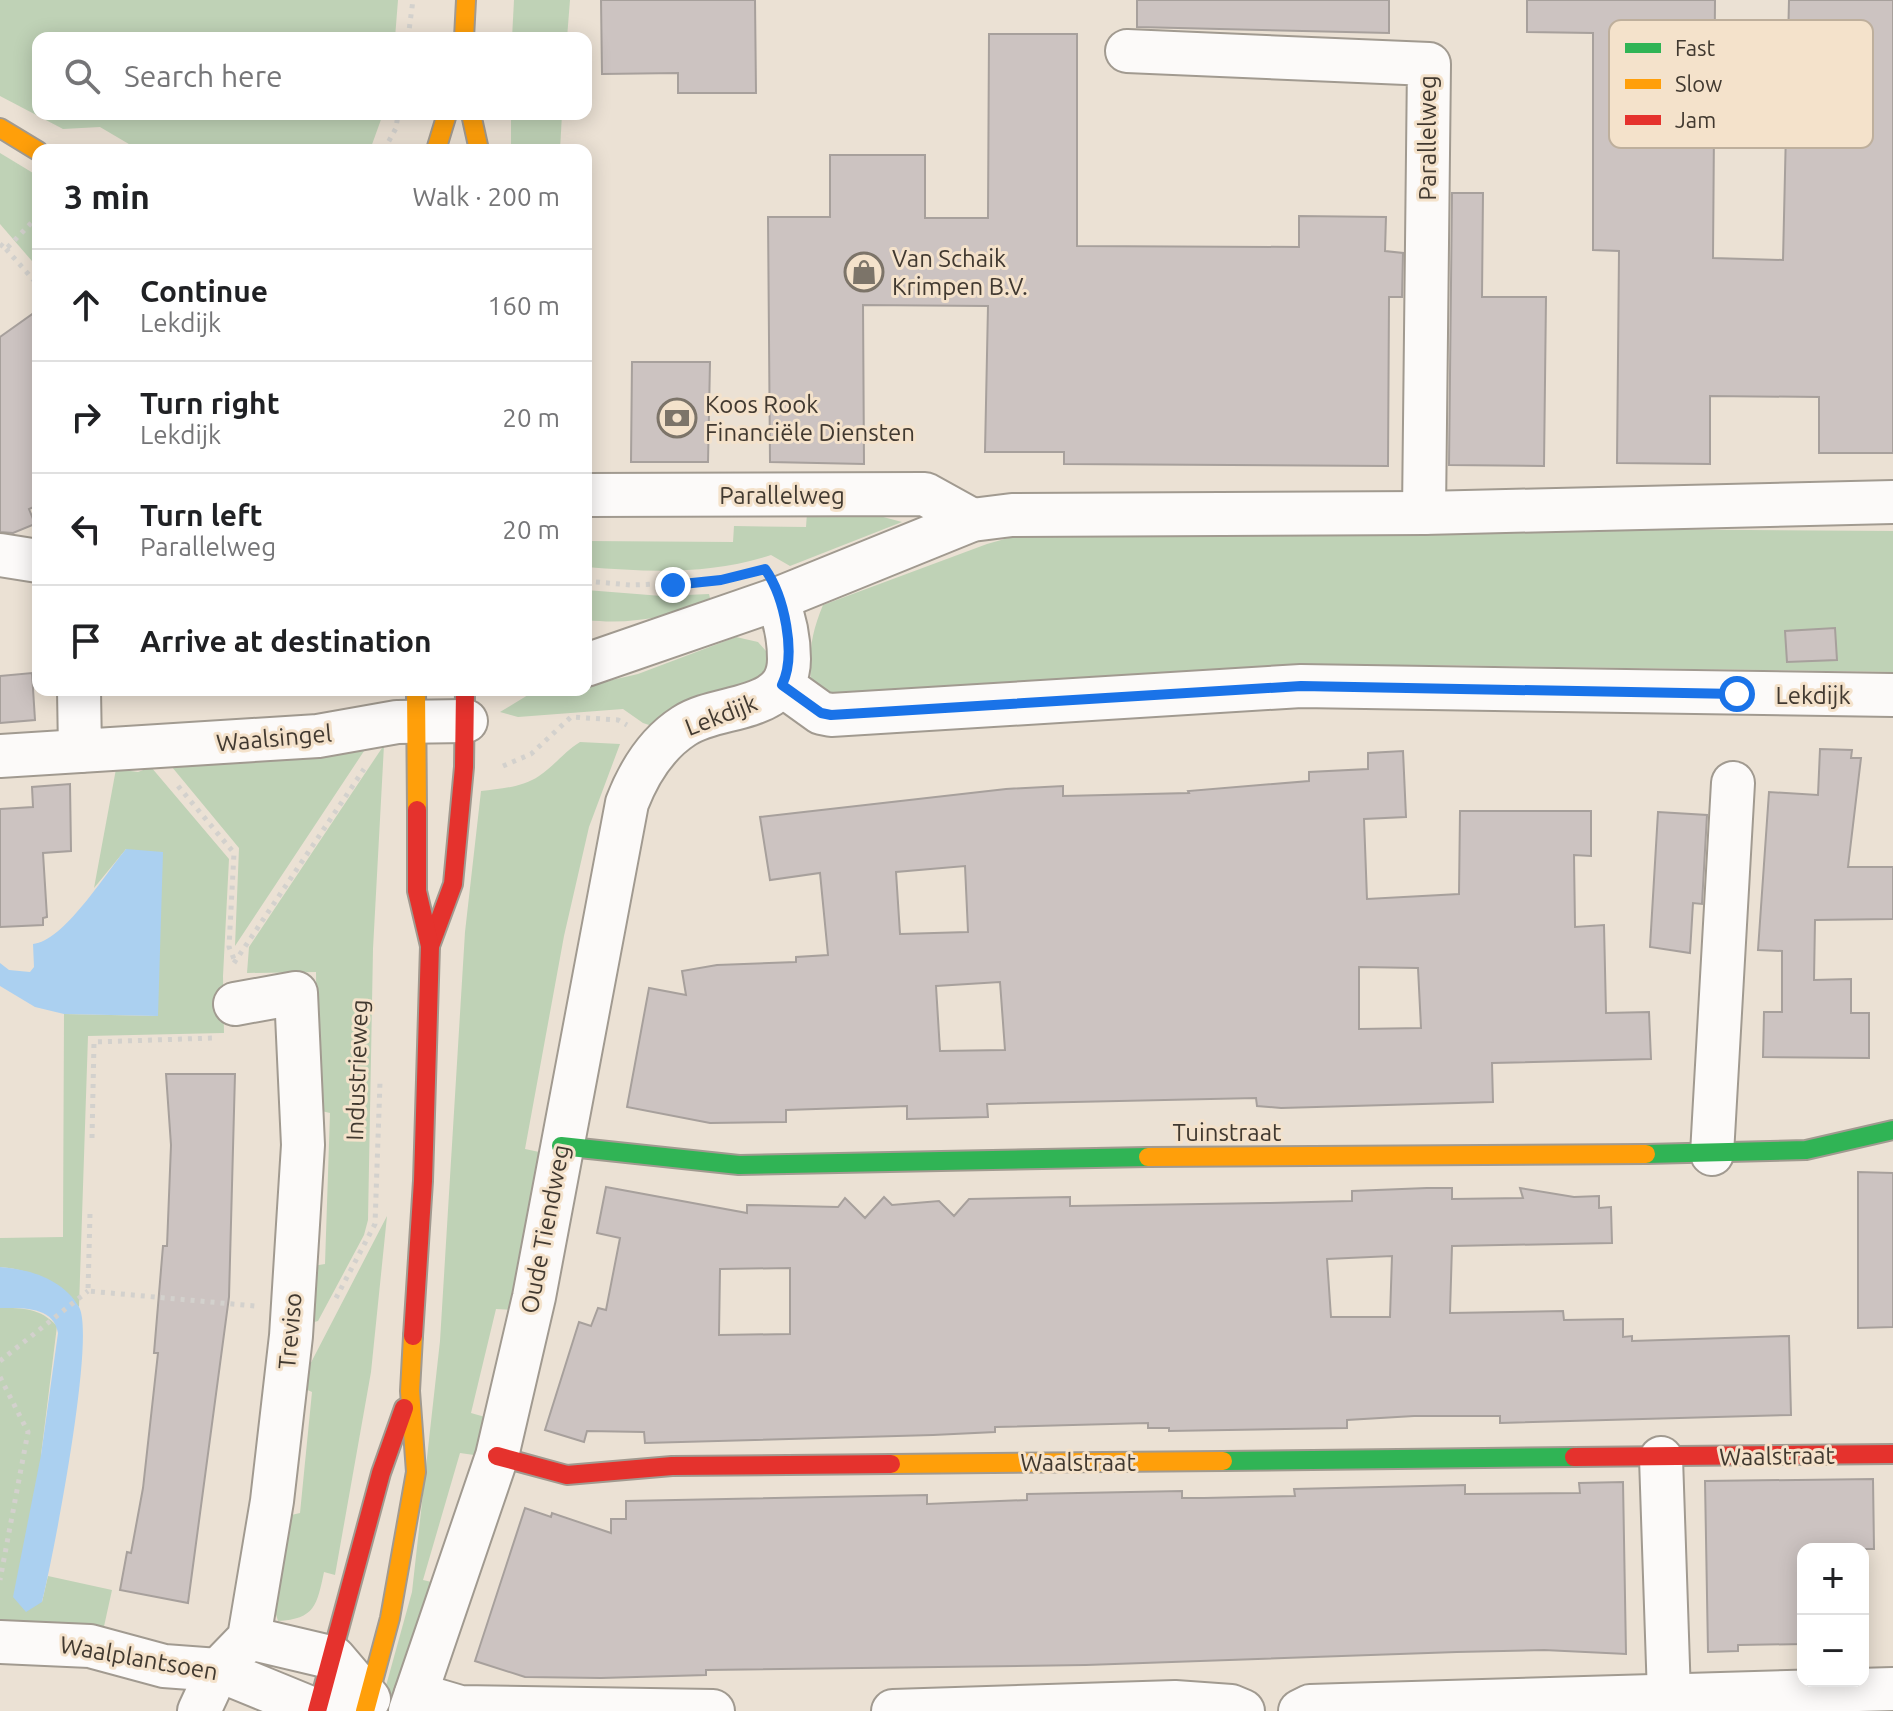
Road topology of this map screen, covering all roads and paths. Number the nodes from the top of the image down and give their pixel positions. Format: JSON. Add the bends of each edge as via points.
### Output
{"nodes":[{"id":1,"x":413,"y":0,"type":"edge"},
{"id":2,"x":466,"y":0,"type":"edge"},
{"id":3,"x":409,"y":32,"type":"edge"},
{"id":4,"x":464,"y":32,"type":"edge"},
{"id":5,"x":1127,"y":51,"type":"dead end"},
{"id":6,"x":397,"y":120,"type":"edge"},
{"id":7,"x":445,"y":120,"type":"edge"},
{"id":8,"x":472,"y":120,"type":"edge"},
{"id":9,"x":0,"y":128,"type":"edge"},
{"id":10,"x":387,"y":144,"type":"edge"},
{"id":11,"x":438,"y":144,"type":"edge"},
{"id":12,"x":478,"y":144,"type":"edge"},
{"id":13,"x":32,"y":147,"type":"edge"},
{"id":14,"x":32,"y":222,"type":"edge"},
{"id":15,"x":0,"y":244,"type":"edge"},
{"id":16,"x":6,"y":249,"type":"junction"},
{"id":17,"x":32,"y":278,"type":"edge"},
{"id":18,"x":592,"y":495,"type":"edge"},
{"id":19,"x":1893,"y":502,"type":"edge"},
{"id":20,"x":1424,"y":513,"type":"junction"},
{"id":21,"x":972,"y":520,"type":"junction"},
{"id":22,"x":0,"y":555,"type":"edge"},
{"id":23,"x":32,"y":560,"type":"edge"},
{"id":24,"x":592,"y":582,"type":"edge"},
{"id":25,"x":697,"y":583,"type":"dead end"},
{"id":26,"x":777,"y":599,"type":"junction"},
{"id":27,"x":592,"y":660,"type":"edge"},
{"id":28,"x":782,"y":685,"type":"junction"},
{"id":29,"x":1893,"y":695,"type":"edge"},
{"id":30,"x":79,"y":696,"type":"edge"},
{"id":31,"x":466,"y":705,"type":"edge"},
{"id":32,"x":410,"y":711,"type":"edge"},
{"id":33,"x":660,"y":745,"type":"junction"},
{"id":34,"x":147,"y":748,"type":"junction"},
{"id":35,"x":80,"y":751,"type":"junction"},
{"id":36,"x":0,"y":756,"type":"edge"},
{"id":37,"x":464,"y":767,"type":"junction"},
{"id":38,"x":1733,"y":783,"type":"dead end"},
{"id":39,"x":430,"y":946,"type":"junction"},
{"id":40,"x":234,"y":959,"type":"junction"},
{"id":41,"x":235,"y":1004,"type":"junction"},
{"id":42,"x":381,"y":1070,"type":"dead end"},
{"id":43,"x":1893,"y":1130,"type":"edge"},
{"id":44,"x":92,"y":1138,"type":"dead end"},
{"id":45,"x":561,"y":1146,"type":"junction"},
{"id":46,"x":1712,"y":1154,"type":"junction"},
{"id":47,"x":90,"y":1214,"type":"dead end"},
{"id":48,"x":88,"y":1291,"type":"junction"},
{"id":49,"x":292,"y":1323,"type":"junction"},
{"id":50,"x":0,"y":1361,"type":"edge"},
{"id":51,"x":0,"y":1377,"type":"edge"},
{"id":52,"x":410,"y":1391,"type":"junction"},
{"id":53,"x":1893,"y":1454,"type":"edge"},
{"id":54,"x":497,"y":1456,"type":"junction"},
{"id":55,"x":1661,"y":1458,"type":"junction"},
{"id":56,"x":0,"y":1580,"type":"edge"},
{"id":57,"x":249,"y":1638,"type":"junction"},
{"id":58,"x":0,"y":1642,"type":"edge"},
{"id":59,"x":334,"y":1658,"type":"junction"},
{"id":60,"x":218,"y":1670,"type":"junction"},
{"id":61,"x":1893,"y":1689,"type":"edge"},
{"id":62,"x":1669,"y":1695,"type":"junction"},
{"id":63,"x":413,"y":1702,"type":"edge"},
{"id":64,"x":367,"y":1705,"type":"edge"},
{"id":65,"x":199,"y":1711,"type":"edge"},
{"id":66,"x":318,"y":1711,"type":"edge"},
{"id":67,"x":713,"y":1711,"type":"edge"},
{"id":68,"x":893,"y":1711,"type":"edge"},
{"id":69,"x":1243,"y":1711,"type":"edge"},
{"id":70,"x":1300,"y":1711,"type":"edge"}],
"edges":[{"from":1,"to":3,"type":"path"},
{"from":2,"to":4,"type":"street"},
{"from":5,"to":20,"type":"street","name":"Parallelweg","via":[[1429,64]]},
{"from":6,"to":10,"type":"path"},
{"from":7,"to":11,"type":"street"},
{"from":8,"to":12,"type":"street"},
{"from":9,"to":13,"type":"street"},
{"from":14,"to":16,"type":"path"},
{"from":15,"to":16,"type":"path"},
{"from":16,"to":17,"type":"path"},
{"from":18,"to":21,"type":"street","name":"Parallelweg","via":[[925,494]]},
{"from":19,"to":20,"type":"street"},
{"from":20,"to":21,"type":"street","via":[[1012,515]]},
{"from":21,"to":26,"type":"street"},
{"from":22,"to":23,"type":"street"},
{"from":24,"to":25,"type":"path"},
{"from":26,"to":27,"type":"street"},
{"from":26,"to":28,"type":"street","name":"Lekdijk","via":[[789,645],[789,672]]},
{"from":28,"to":29,"type":"street","name":"Lekdijk","via":[[831,715],[1301,686]]},
{"from":28,"to":33,"type":"street","name":"Lekdijk","via":[[769,697],[686,724]]},
{"from":30,"to":35,"type":"street"},
{"from":31,"to":32,"type":"street","name":"Waalsingel"},
{"from":31,"to":37,"type":"street"},
{"from":32,"to":34,"type":"street","name":"Waalsingel","via":[[318,736]]},
{"from":32,"to":39,"type":"street","via":[[417,891]]},
{"from":32,"to":40,"type":"path"},
{"from":33,"to":37,"type":"path","via":[[618,720],[571,717],[531,754],[506,766]]},
{"from":33,"to":45,"type":"street","name":"Oude Tiendweg","via":[[636,778],[627,803]]},
{"from":34,"to":35,"type":"street","name":"Waalsingel"},
{"from":34,"to":40,"type":"path","via":[[234,853],[229,947]]},
{"from":35,"to":36,"type":"street","name":"Waalsingel"},
{"from":37,"to":39,"type":"street","via":[[453,884]]},
{"from":38,"to":46,"type":"street"},
{"from":39,"to":52,"type":"street"},
{"from":40,"to":41,"type":"path"},
{"from":41,"to":44,"type":"path","via":[[229,1038],[94,1042]]},
{"from":41,"to":49,"type":"street","name":"Treviso","via":[[296,993],[303,1145]]},
{"from":42,"to":49,"type":"path","name":"Industrieweg","via":[[375,1224],[316,1333]]},
{"from":43,"to":46,"type":"street","name":"Tuinstraat","via":[[1806,1150]]},
{"from":45,"to":46,"type":"street","name":"Tuinstraat","via":[[739,1165],[1177,1156]]},
{"from":45,"to":54,"type":"street","name":"Oude Tiendweg","via":[[534,1297]]},
{"from":47,"to":48,"type":"path"},
{"from":48,"to":49,"type":"path"},
{"from":48,"to":50,"type":"path"},
{"from":49,"to":57,"type":"street","name":"Treviso","via":[[272,1501]]},
{"from":51,"to":56,"type":"path","via":[[28,1432]]},
{"from":52,"to":59,"type":"street","via":[[381,1473]]},
{"from":52,"to":64,"type":"street","via":[[416,1472],[390,1618]]},
{"from":53,"to":55,"type":"street","name":"Waalstraat"},
{"from":54,"to":55,"type":"street","name":"Waalstraat","via":[[567,1475],[672,1466]]},
{"from":54,"to":63,"type":"street","name":"Oude Tiendweg"},
{"from":55,"to":62,"type":"street"},
{"from":57,"to":59,"type":"street","name":"Waalplantsoen"},
{"from":57,"to":60,"type":"street"},
{"from":58,"to":60,"type":"street","name":"Waalplantsoen","via":[[90,1646],[164,1666]]},
{"from":59,"to":64,"type":"street"},
{"from":59,"to":66,"type":"street"},
{"from":60,"to":65,"type":"street"},
{"from":60,"to":66,"type":"street","name":"Waalplantsoen"},
{"from":61,"to":62,"type":"street"},
{"from":62,"to":70,"type":"street","via":[[1310,1706]]},
{"from":63,"to":67,"type":"street"},
{"from":64,"to":66,"type":"street"},
{"from":68,"to":69,"type":"street","via":[[1175,1702]]}]}
